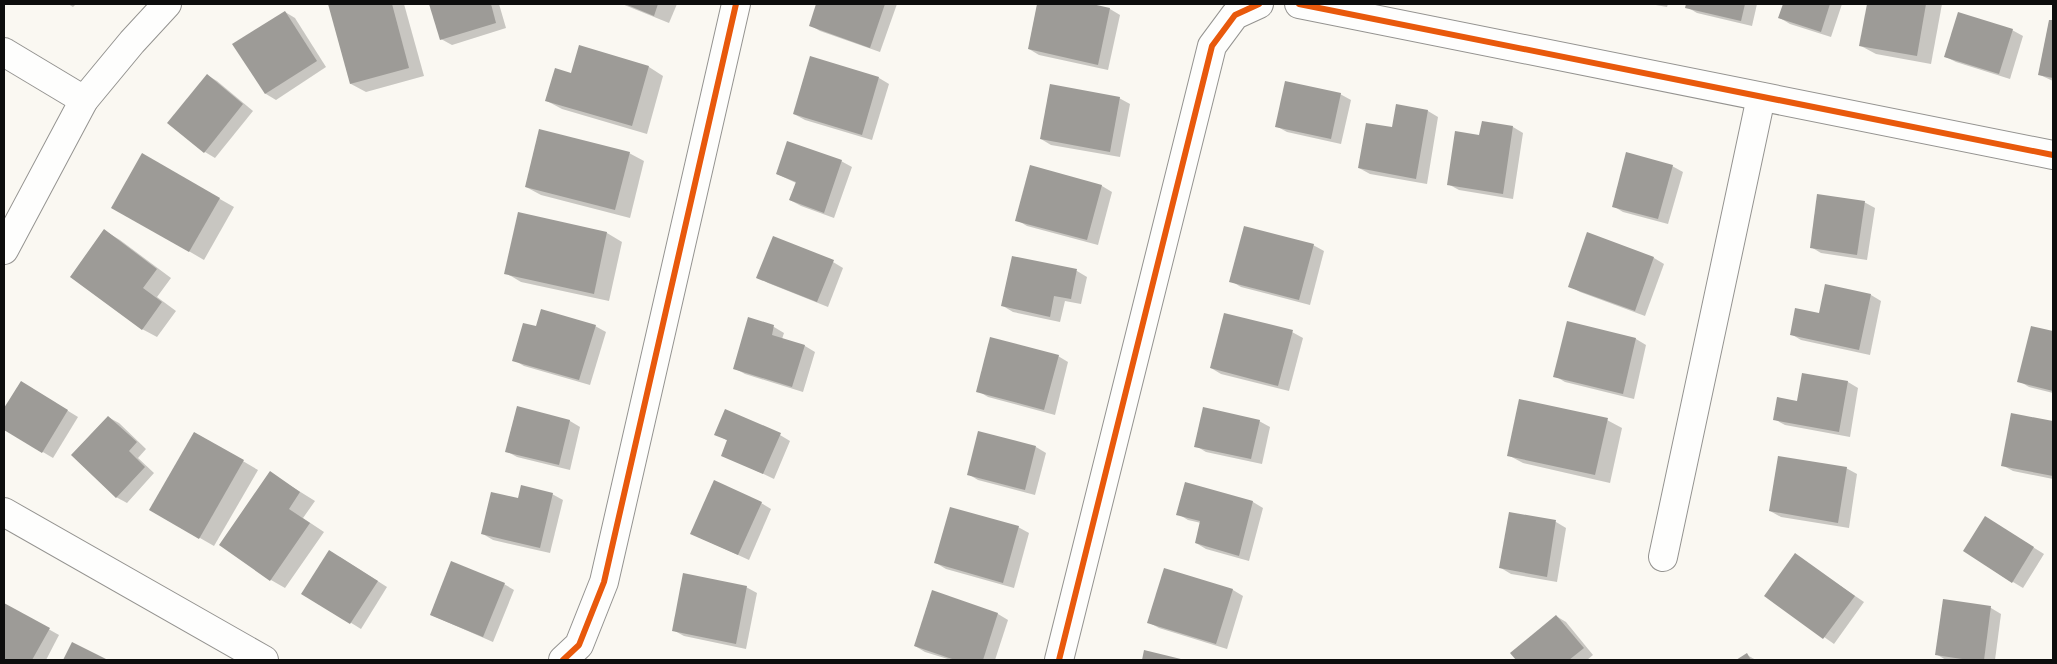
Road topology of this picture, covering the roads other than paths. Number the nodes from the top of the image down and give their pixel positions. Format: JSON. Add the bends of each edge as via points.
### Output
{"nodes":[{"id":1,"x":167,"y":4,"type":"edge"},
{"id":2,"x":736,"y":4,"type":"edge"},
{"id":3,"x":1259,"y":4,"type":"edge"},
{"id":4,"x":1299,"y":4,"type":"edge"},
{"id":5,"x":4,"y":52,"type":"edge"},
{"id":6,"x":1761,"y":96,"type":"junction"},
{"id":7,"x":84,"y":100,"type":"junction"},
{"id":8,"x":2053,"y":155,"type":"edge"},
{"id":9,"x":4,"y":250,"type":"edge"},
{"id":10,"x":4,"y":512,"type":"edge"},
{"id":11,"x":1663,"y":557,"type":"dead end"},
{"id":12,"x":264,"y":660,"type":"edge"},
{"id":13,"x":563,"y":660,"type":"edge"},
{"id":14,"x":1059,"y":660,"type":"edge"}],
"edges":[{"from":1,"to":7,"type":"street"},
{"from":2,"to":13,"type":"street","via":[[604,582],[579,645]]},
{"from":3,"to":14,"type":"street","via":[[1235,15],[1212,46]]},
{"from":4,"to":6,"type":"street"},
{"from":5,"to":7,"type":"street"},
{"from":6,"to":8,"type":"street"},
{"from":6,"to":11,"type":"street"},
{"from":7,"to":9,"type":"street"},
{"from":10,"to":12,"type":"street"}]}
